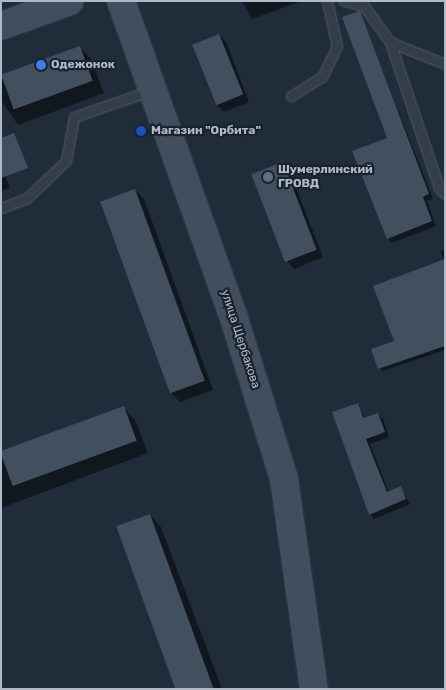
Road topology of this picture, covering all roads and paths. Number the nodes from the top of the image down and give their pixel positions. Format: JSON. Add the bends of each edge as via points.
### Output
{"nodes":[{"id":1,"x":70,"y":1,"type":"edge"},
{"id":2,"x":121,"y":1,"type":"edge"},
{"id":3,"x":327,"y":1,"type":"edge"},
{"id":4,"x":344,"y":1,"type":"edge"},
{"id":5,"x":1,"y":26,"type":"edge"},
{"id":6,"x":390,"y":42,"type":"junction"},
{"id":7,"x":445,"y":64,"type":"edge"},
{"id":8,"x":152,"y":89,"type":"junction"},
{"id":9,"x":291,"y":96,"type":"dead end"},
{"id":10,"x":445,"y":194,"type":"edge"},
{"id":11,"x":1,"y":208,"type":"edge"},
{"id":12,"x":314,"y":689,"type":"edge"}],
"edges":[{"from":1,"to":5,"type":"main road"},
{"from":2,"to":8,"type":"main road","name":"улица Щербакова"},
{"from":3,"to":9,"type":"lane","via":[[337,46],[322,77]]},
{"from":4,"to":6,"type":"lane","via":[[364,6]]},
{"from":6,"to":7,"type":"lane"},
{"from":6,"to":10,"type":"lane","via":[[439,188]]},
{"from":8,"to":11,"type":"lane","via":[[74,118],[66,161],[27,198]]},
{"from":8,"to":12,"type":"main road","name":"улица Щербакова","via":[[233,314],[284,479]]}]}
